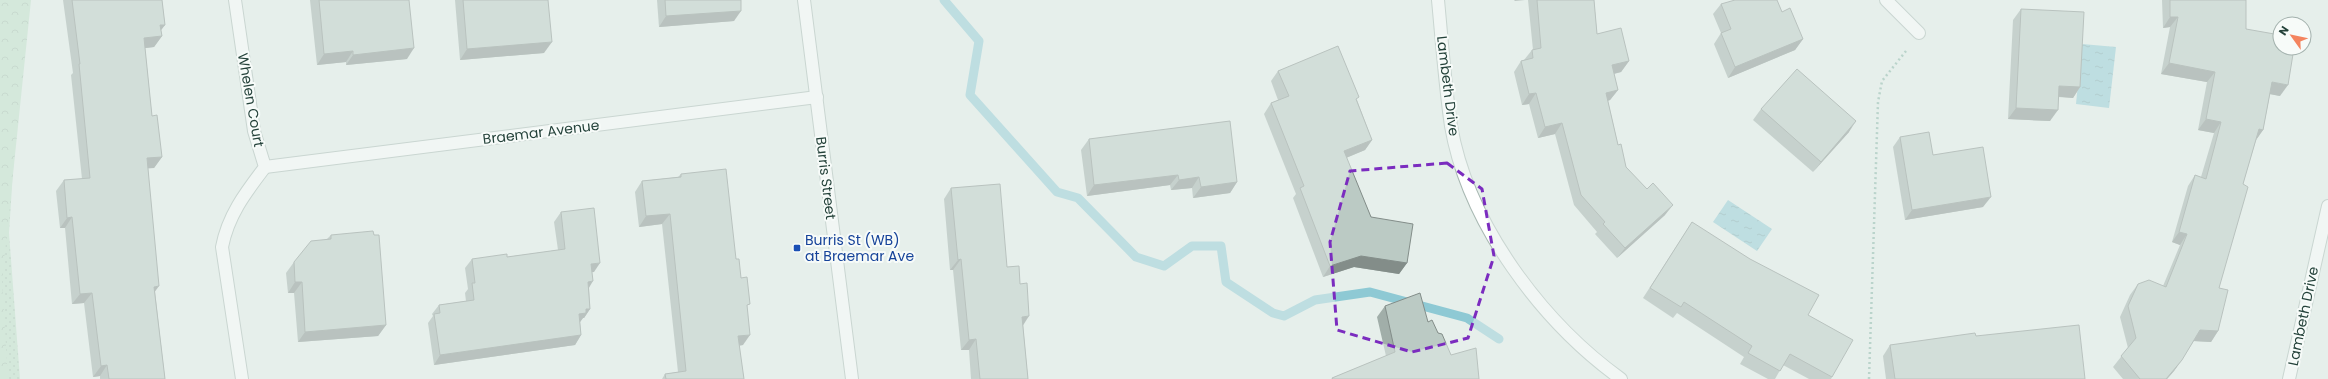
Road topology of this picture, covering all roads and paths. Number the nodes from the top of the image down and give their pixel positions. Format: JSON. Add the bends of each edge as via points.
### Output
{"nodes":[{"id":1,"x":235,"y":0,"type":"edge"},
{"id":2,"x":804,"y":0,"type":"edge"},
{"id":3,"x":1438,"y":0,"type":"edge"},
{"id":4,"x":1886,"y":0,"type":"edge"},
{"id":5,"x":1919,"y":33,"type":"joint"},
{"id":6,"x":817,"y":97,"type":"junction"},
{"id":7,"x":265,"y":167,"type":"junction"},
{"id":8,"x":2328,"y":206,"type":"edge"},
{"id":9,"x":242,"y":379,"type":"edge"},
{"id":10,"x":852,"y":379,"type":"edge"},
{"id":11,"x":1621,"y":379,"type":"edge"},
{"id":12,"x":1868,"y":379,"type":"edge"},
{"id":13,"x":2289,"y":379,"type":"edge"}],
"edges":[{"from":1,"to":7,"type":"street","name":"Whelen Court","via":[[254,131]]},
{"from":2,"to":6,"type":"street","name":"Burris Street"},
{"from":3,"to":11,"type":"street","name":"Lambeth Drive","via":[[1452,127],[1465,178],[1485,221],[1529,291],[1565,333]]},
{"from":4,"to":5,"type":"street"},
{"from":5,"to":12,"type":"path","via":[[1882,81],[1878,102]]},
{"from":6,"to":7,"type":"street","name":"Braemar Avenue"},
{"from":6,"to":10,"type":"street","name":"Burris Street"},
{"from":7,"to":9,"type":"street","name":"Whelen Court","via":[[233,213],[222,247]]},
{"from":8,"to":13,"type":"street","name":"Lambeth Drive"}]}
